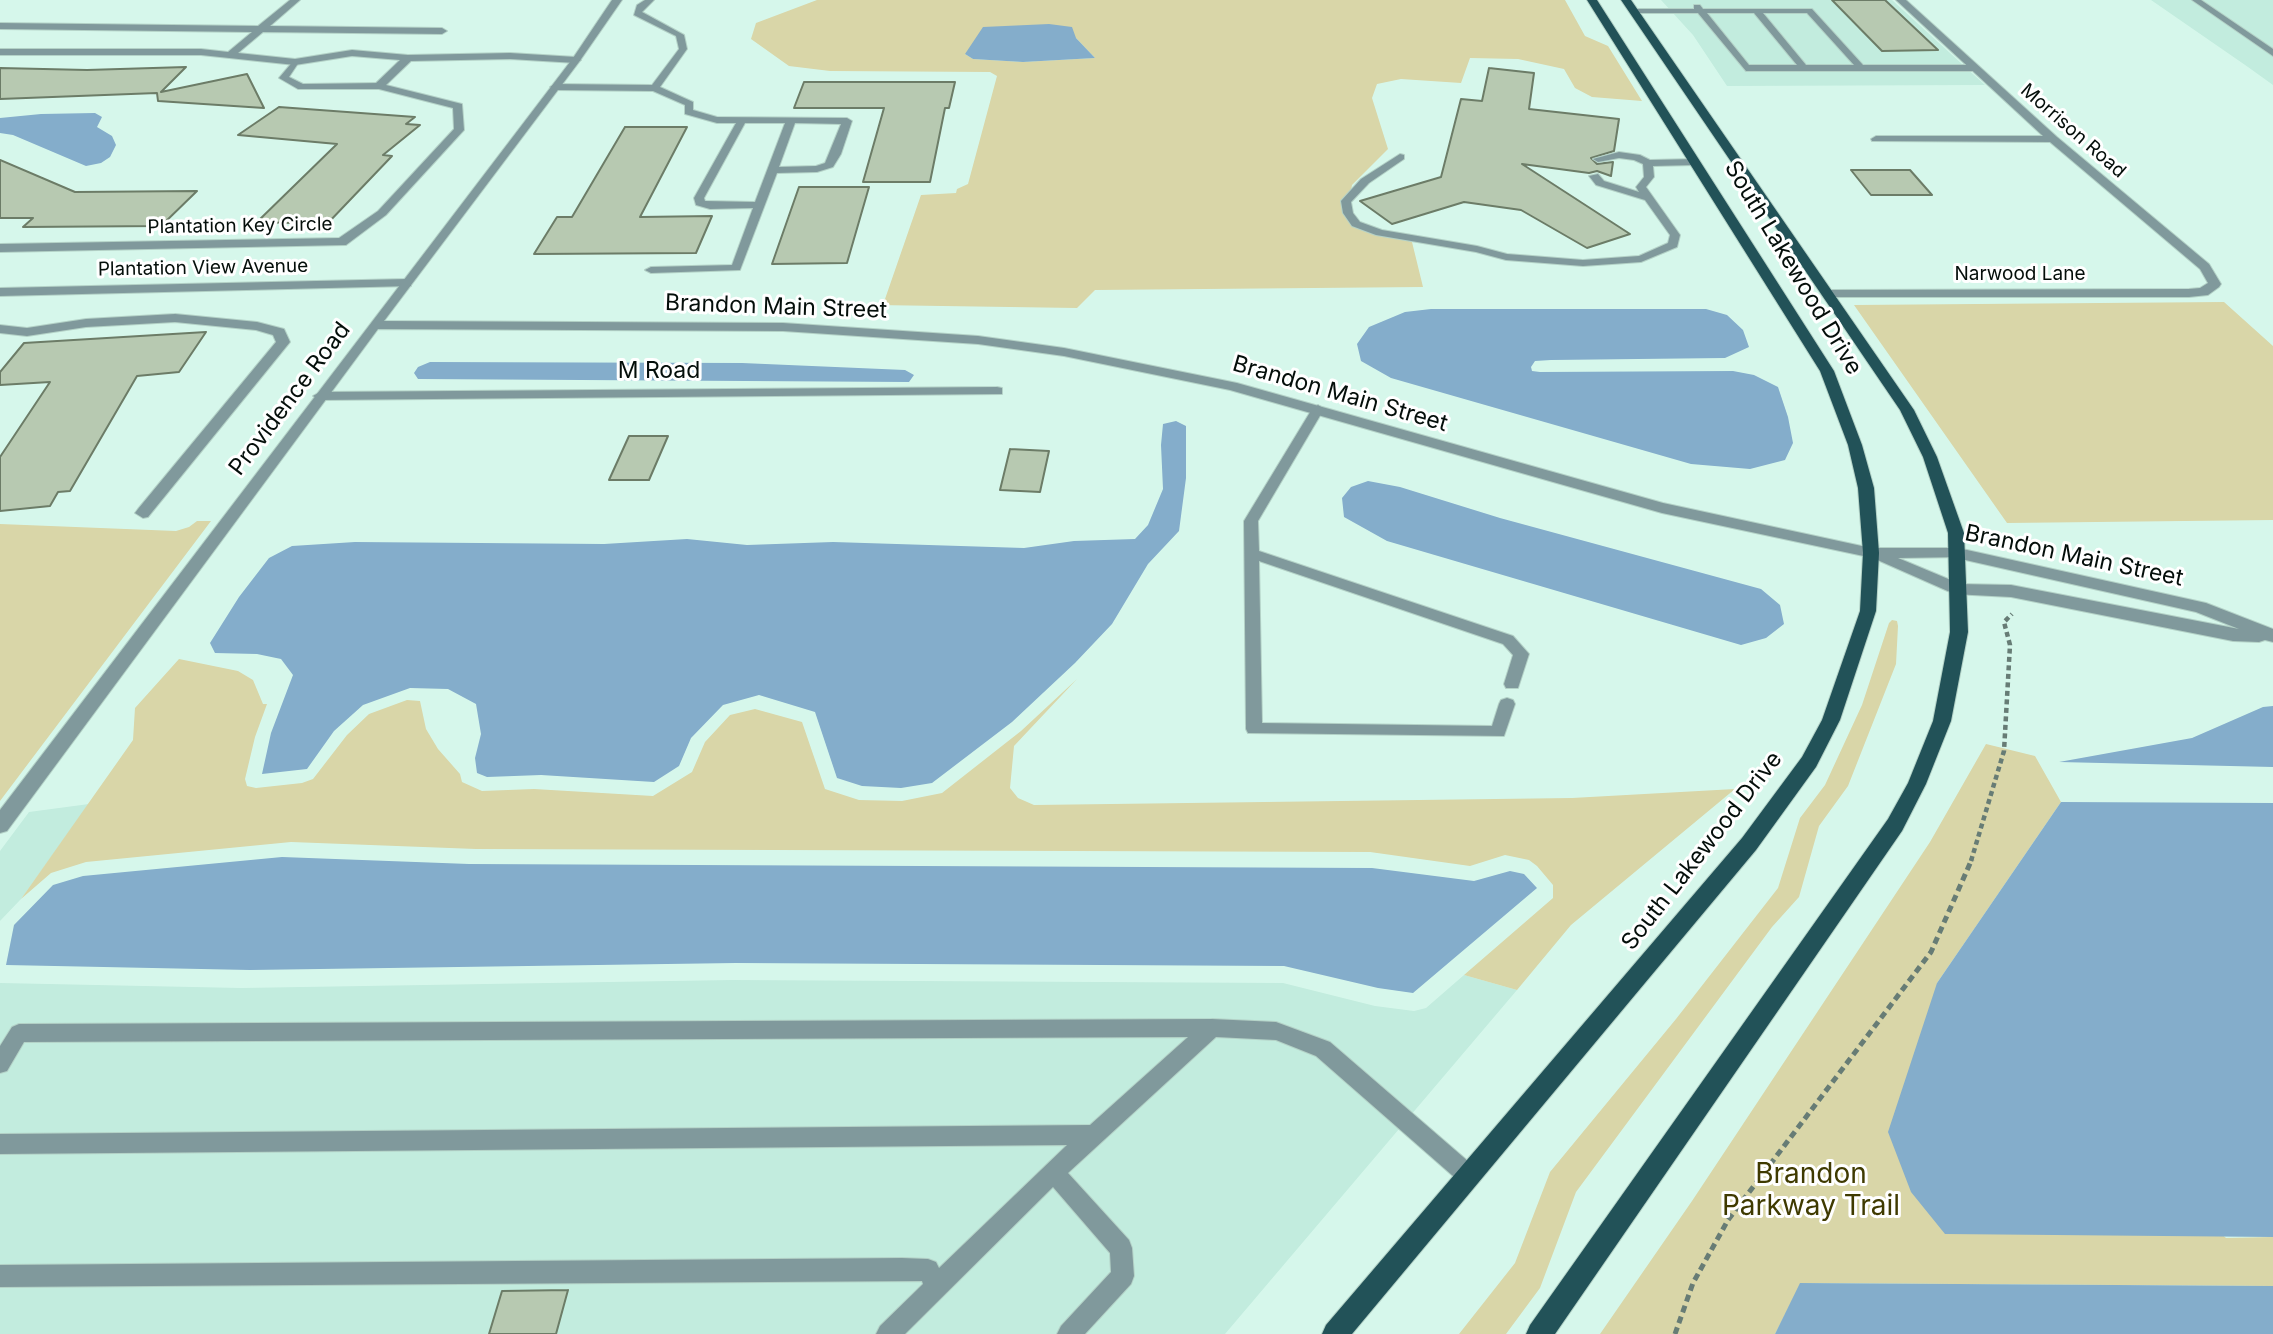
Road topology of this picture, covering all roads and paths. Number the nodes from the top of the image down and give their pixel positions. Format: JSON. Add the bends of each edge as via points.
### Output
{"nodes":[{"id":1,"x":295,"y":0,"type":"edge"},
{"id":2,"x":617,"y":0,"type":"edge"},
{"id":3,"x":650,"y":0,"type":"edge"},
{"id":4,"x":1592,"y":0,"type":"edge"},
{"id":5,"x":1691,"y":0,"type":"edge"},
{"id":6,"x":1798,"y":0,"type":"edge"},
{"id":7,"x":1901,"y":0,"type":"edge"},
{"id":8,"x":2196,"y":0,"type":"edge"},
{"id":9,"x":1630,"y":5,"type":"edge"},
{"id":10,"x":1700,"y":11,"type":"junction"},
{"id":11,"x":1756,"y":11,"type":"junction"},
{"id":12,"x":1808,"y":11,"type":"junction"},
{"id":13,"x":0,"y":26,"type":"edge"},
{"id":14,"x":262,"y":29,"type":"junction"},
{"id":15,"x":442,"y":31,"type":"dead end"},
{"id":16,"x":0,"y":52,"type":"edge"},
{"id":17,"x":2273,"y":53,"type":"edge"},
{"id":18,"x":230,"y":55,"type":"junction"},
{"id":19,"x":408,"y":58,"type":"junction"},
{"id":20,"x":576,"y":60,"type":"junction"},
{"id":21,"x":295,"y":62,"type":"junction"},
{"id":22,"x":1804,"y":68,"type":"junction"},
{"id":23,"x":1861,"y":68,"type":"junction"},
{"id":24,"x":1976,"y":68,"type":"junction"},
{"id":25,"x":379,"y":86,"type":"junction"},
{"id":26,"x":555,"y":87,"type":"junction"},
{"id":27,"x":655,"y":88,"type":"junction"},
{"id":28,"x":742,"y":120,"type":"junction"},
{"id":29,"x":791,"y":121,"type":"junction"},
{"id":30,"x":1876,"y":139,"type":"dead end"},
{"id":31,"x":2053,"y":139,"type":"junction"},
{"id":32,"x":1400,"y":158,"type":"dead end"},
{"id":33,"x":1598,"y":159,"type":"dead end"},
{"id":34,"x":1695,"y":162,"type":"junction"},
{"id":35,"x":1648,"y":163,"type":"junction"},
{"id":36,"x":773,"y":170,"type":"junction"},
{"id":37,"x":1594,"y":176,"type":"dead end"},
{"id":38,"x":1646,"y":197,"type":"junction"},
{"id":39,"x":760,"y":205,"type":"junction"},
{"id":40,"x":0,"y":248,"type":"edge"},
{"id":41,"x":651,"y":270,"type":"dead end"},
{"id":42,"x":407,"y":283,"type":"junction"},
{"id":43,"x":2211,"y":289,"type":"joint"},
{"id":44,"x":0,"y":292,"type":"edge"},
{"id":45,"x":1829,"y":294,"type":"junction"},
{"id":46,"x":375,"y":325,"type":"junction"},
{"id":47,"x":0,"y":330,"type":"edge"},
{"id":48,"x":997,"y":391,"type":"dead end"},
{"id":49,"x":320,"y":396,"type":"junction"},
{"id":50,"x":1318,"y":408,"type":"junction"},
{"id":51,"x":142,"y":513,"type":"dead end"},
{"id":52,"x":1871,"y":553,"type":"junction"},
{"id":53,"x":1958,"y":553,"type":"junction"},
{"id":54,"x":1252,"y":554,"type":"junction"},
{"id":55,"x":1959,"y":590,"type":"junction"},
{"id":56,"x":2013,"y":606,"type":"dead end"},
{"id":57,"x":2273,"y":636,"type":"edge"},
{"id":58,"x":1512,"y":684,"type":"dead end"},
{"id":59,"x":1507,"y":704,"type":"dead end"},
{"id":60,"x":0,"y":825,"type":"edge"},
{"id":61,"x":1212,"y":1028,"type":"junction"},
{"id":62,"x":0,"y":1064,"type":"edge"},
{"id":63,"x":1094,"y":1135,"type":"junction"},
{"id":64,"x":0,"y":1144,"type":"edge"},
{"id":65,"x":1053,"y":1172,"type":"junction"},
{"id":66,"x":1469,"y":1176,"type":"junction"},
{"id":67,"x":0,"y":1276,"type":"edge"},
{"id":68,"x":937,"y":1287,"type":"junction"},
{"id":69,"x":888,"y":1334,"type":"edge"},
{"id":70,"x":1069,"y":1334,"type":"edge"},
{"id":71,"x":1335,"y":1334,"type":"edge"},
{"id":72,"x":1539,"y":1334,"type":"edge"},
{"id":73,"x":1675,"y":1334,"type":"edge"}],
"edges":[{"from":1,"to":14,"type":"street"},
{"from":2,"to":20,"type":"street","name":"Providence Road"},
{"from":3,"to":27,"type":"lane","via":[[637,13],[680,35],[683,48]]},
{"from":4,"to":34,"type":"main road","name":"South Lakewood Drive"},
{"from":5,"to":10,"type":"lane"},
{"from":6,"to":12,"type":"lane"},
{"from":7,"to":24,"type":"street","name":"Morrison Road"},
{"from":8,"to":17,"type":"lane"},
{"from":9,"to":10,"type":"lane"},
{"from":9,"to":45,"type":"main road","name":"South Lakewood Drive"},
{"from":10,"to":11,"type":"lane"},
{"from":10,"to":22,"type":"lane","via":[[1746,68]]},
{"from":11,"to":12,"type":"lane"},
{"from":11,"to":22,"type":"lane"},
{"from":12,"to":23,"type":"lane"},
{"from":13,"to":14,"type":"street"},
{"from":14,"to":15,"type":"street"},
{"from":14,"to":18,"type":"street"},
{"from":16,"to":18,"type":"street"},
{"from":18,"to":21,"type":"street"},
{"from":19,"to":20,"type":"street"},
{"from":19,"to":21,"type":"street","via":[[352,53]]},
{"from":19,"to":25,"type":"street"},
{"from":20,"to":26,"type":"street","name":"Providence Road"},
{"from":21,"to":25,"type":"lane","via":[[284,78],[301,87]]},
{"from":22,"to":23,"type":"lane"},
{"from":23,"to":24,"type":"lane"},
{"from":24,"to":31,"type":"street","name":"Morrison Road"},
{"from":25,"to":40,"type":"street","name":"Plantation Key Circle","via":[[458,106],[459,130],[382,213],[342,242]]},
{"from":26,"to":27,"type":"lane"},
{"from":26,"to":42,"type":"street","name":"Providence Road"},
{"from":27,"to":28,"type":"lane","via":[[690,104],[688,112],[717,120]]},
{"from":28,"to":29,"type":"lane"},
{"from":28,"to":39,"type":"lane","via":[[700,203]]},
{"from":29,"to":36,"type":"lane"},
{"from":29,"to":36,"type":"lane","via":[[847,121],[829,165]]},
{"from":30,"to":31,"type":"street"},
{"from":31,"to":43,"type":"street","name":"Morrison Road","via":[[2205,267],[2215,285]]},
{"from":32,"to":38,"type":"lane","via":[[1365,181],[1346,201],[1356,224],[1380,233],[1506,257],[1583,263],[1641,259],[1673,245],[1675,235]]},
{"from":33,"to":35,"type":"lane","via":[[1619,155]]},
{"from":34,"to":35,"type":"lane"},
{"from":34,"to":52,"type":"main road","name":"South Lakewood Drive","via":[[1827,371],[1863,477]]},
{"from":35,"to":38,"type":"lane","via":[[1648,177],[1641,187]]},
{"from":36,"to":39,"type":"lane"},
{"from":37,"to":38,"type":"lane","via":[[1600,183]]},
{"from":39,"to":41,"type":"lane","via":[[736,268]]},
{"from":42,"to":44,"type":"street","name":"Plantation View Avenue"},
{"from":42,"to":46,"type":"street","name":"Providence Road"},
{"from":43,"to":45,"type":"street","name":"Narwood Lane","via":[[2189,293]]},
{"from":45,"to":53,"type":"main road","name":"South Lakewood Drive","via":[[1889,381],[1930,457],[1956,533]]},
{"from":46,"to":49,"type":"street","name":"Providence Road"},
{"from":46,"to":50,"type":"street","name":"Brandon Main Street","via":[[783,327],[908,334],[1136,365]]},
{"from":47,"to":51,"type":"street","via":[[27,332],[175,318],[279,332],[283,342]]},
{"from":48,"to":49,"type":"street","name":"M Road"},
{"from":49,"to":60,"type":"street","name":"Providence Road"},
{"from":50,"to":52,"type":"street","name":"Brandon Main Street","via":[[1662,508]]},
{"from":50,"to":54,"type":"lane","via":[[1251,521]]},
{"from":52,"to":53,"type":"street","name":"Brandon Main Street"},
{"from":52,"to":55,"type":"street"},
{"from":52,"to":66,"type":"main road","name":"South Lakewood Drive","via":[[1869,603],[1856,648],[1830,720],[1808,762],[1749,844]]},
{"from":53,"to":55,"type":"main road","name":"South Lakewood Drive"},
{"from":53,"to":57,"type":"street","name":"Brandon Main Street","via":[[2200,607]]},
{"from":54,"to":58,"type":"lane","via":[[1508,640],[1521,654]]},
{"from":54,"to":59,"type":"lane","via":[[1254,729],[1498,732]]},
{"from":55,"to":57,"type":"street","name":"Brandon Main Street","via":[[2011,591],[2233,635]]},
{"from":55,"to":72,"type":"main road","name":"South Lakewood Drive","via":[[1959,632],[1942,721],[1895,825]]},
{"from":56,"to":73,"type":"path","via":[[2014,613],[2004,622],[2010,645],[2004,751],[1972,858],[1931,952],[1728,1220],[1693,1283]]},
{"from":61,"to":62,"type":"lane","via":[[19,1033]]},
{"from":61,"to":63,"type":"lane"},
{"from":61,"to":66,"type":"lane","via":[[1276,1031],[1323,1049]]},
{"from":63,"to":64,"type":"lane"},
{"from":63,"to":65,"type":"lane"},
{"from":65,"to":68,"type":"lane"},
{"from":65,"to":70,"type":"lane","via":[[1121,1248],[1124,1276]]},
{"from":66,"to":71,"type":"main road","name":"South Lakewood Drive"},
{"from":67,"to":68,"type":"lane","via":[[902,1269],[928,1270]]},
{"from":68,"to":69,"type":"lane"}]}
